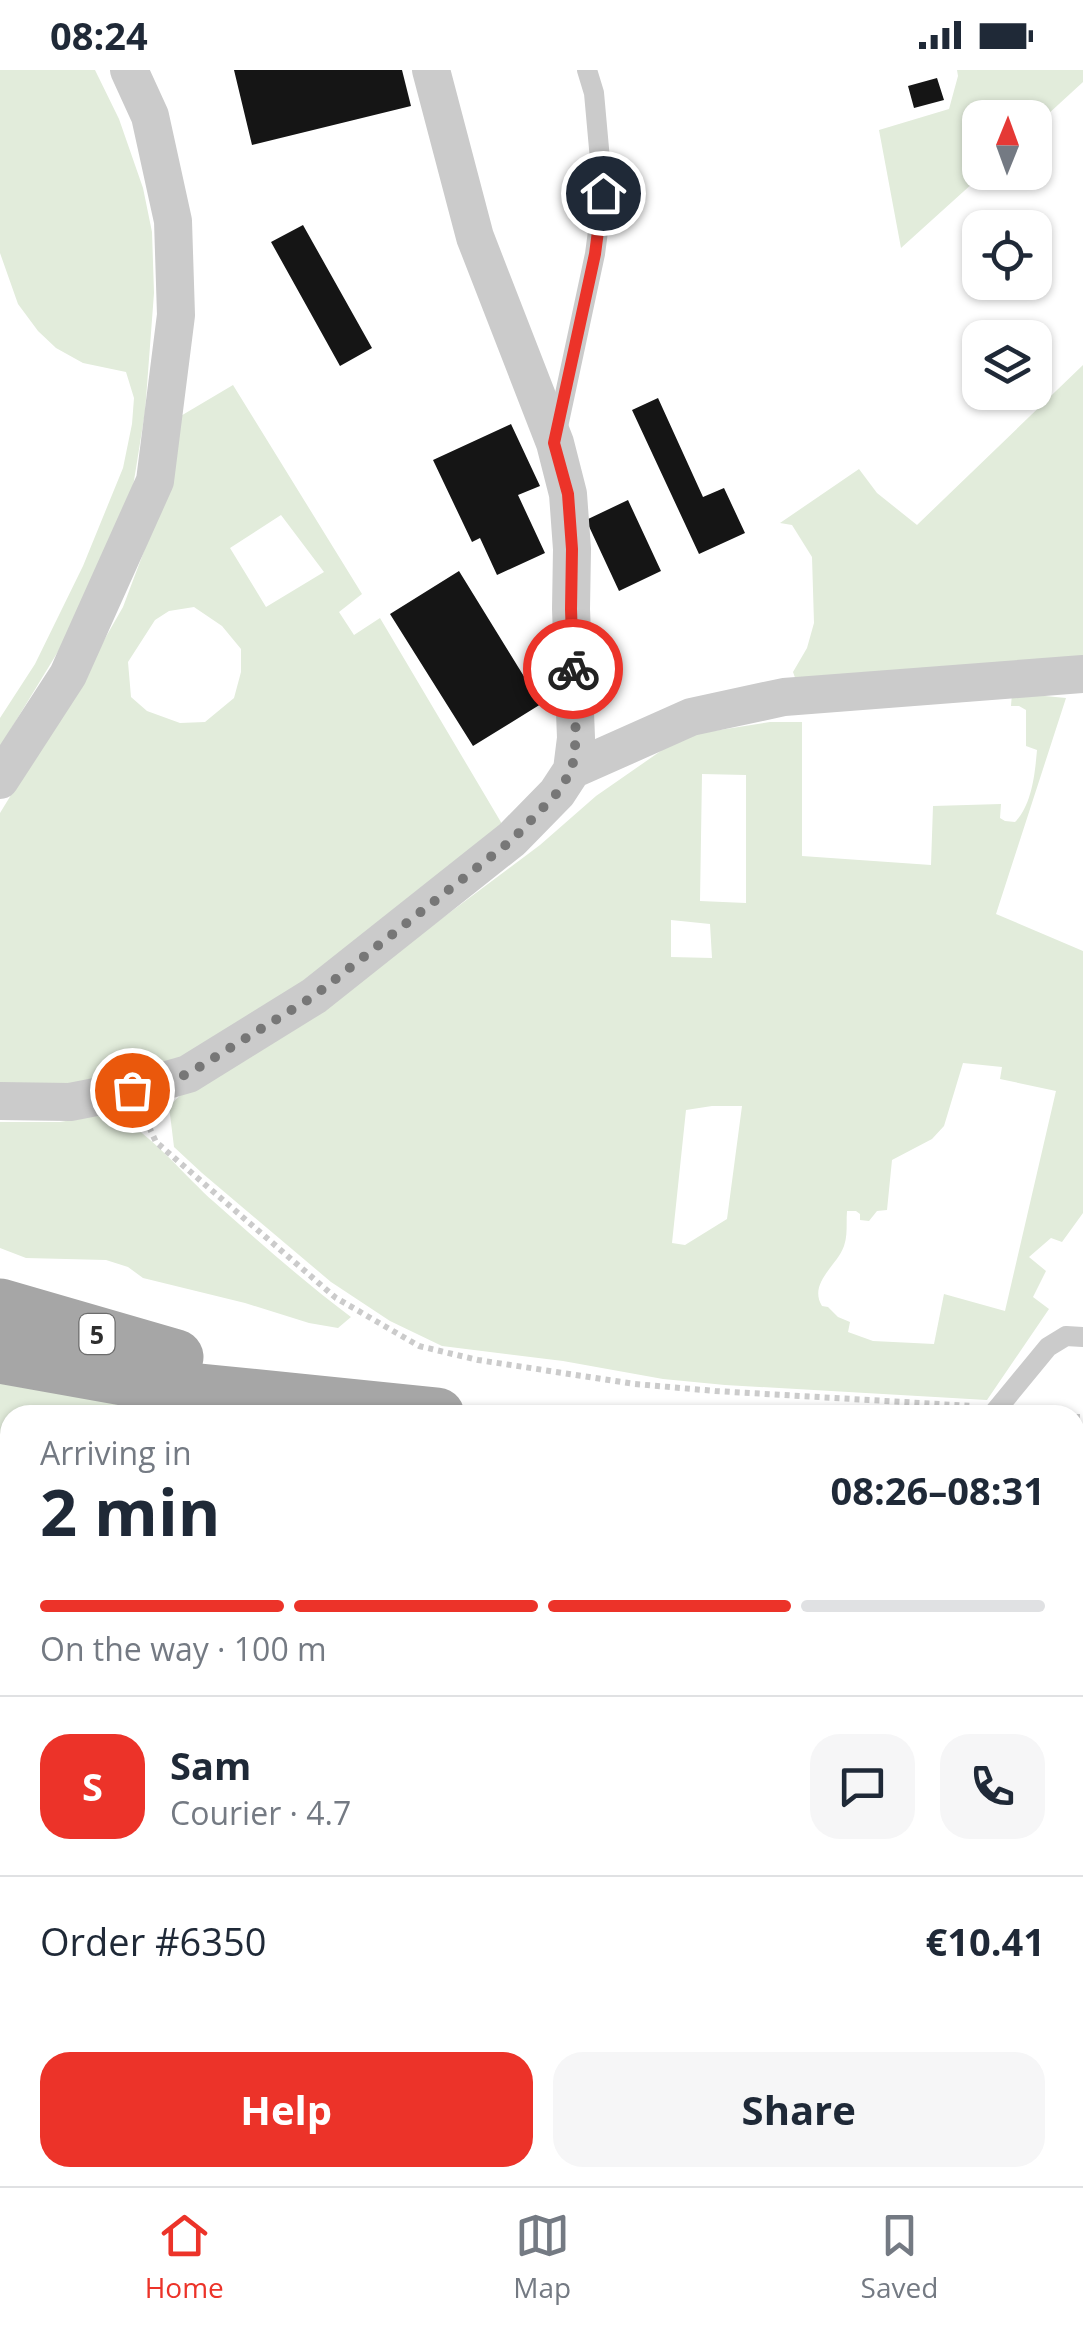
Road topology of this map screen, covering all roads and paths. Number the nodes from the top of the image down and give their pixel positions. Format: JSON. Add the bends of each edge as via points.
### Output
{"nodes":[{"id":1,"x":130,"y":70,"type":"edge"},
{"id":2,"x":431,"y":70,"type":"edge"},
{"id":3,"x":587,"y":70,"type":"edge"},
{"id":4,"x":554,"y":443,"type":"junction"},
{"id":5,"x":1083,"y":674,"type":"edge"},
{"id":6,"x":572,"y":770,"type":"junction"},
{"id":7,"x":0,"y":780,"type":"edge"},
{"id":8,"x":132,"y":1090,"type":"junction"},
{"id":9,"x":0,"y":1101,"type":"edge"},
{"id":10,"x":0,"y":1306,"type":"edge"},
{"id":11,"x":1083,"y":1337,"type":"edge"},
{"id":12,"x":0,"y":1356,"type":"edge"},
{"id":13,"x":317,"y":1403,"type":"junction"},
{"id":14,"x":337,"y":1405,"type":"edge"},
{"id":15,"x":908,"y":1405,"type":"edge"},
{"id":16,"x":1000,"y":1405,"type":"edge"}],
"edges":[{"from":1,"to":7,"type":"street","via":[[150,116],[173,222],[176,315],[155,481],[68,675]]},
{"from":2,"to":4,"type":"street","via":[[475,237]]},
{"from":3,"to":4,"type":"lane","via":[[603,193]]},
{"from":4,"to":6,"type":"street","via":[[568,494],[572,549]]},
{"from":5,"to":6,"type":"street","via":[[784,697],[691,718]]},
{"from":6,"to":8,"type":"street","via":[[512,840],[314,996],[188,1074]]},
{"from":8,"to":9,"type":"street","via":[[70,1102]]},
{"from":8,"to":15,"type":"path","via":[[156,1142],[336,1298],[420,1346],[636,1384]]},
{"from":10,"to":13,"type":"main road","number":"5","via":[[232,1371]]},
{"from":11,"to":16,"type":"lane","via":[[1066,1336],[1048,1346]]},
{"from":12,"to":13,"type":"main road","number":"5","via":[[190,1390]]},
{"from":13,"to":14,"type":"main road","number":"5"}]}
